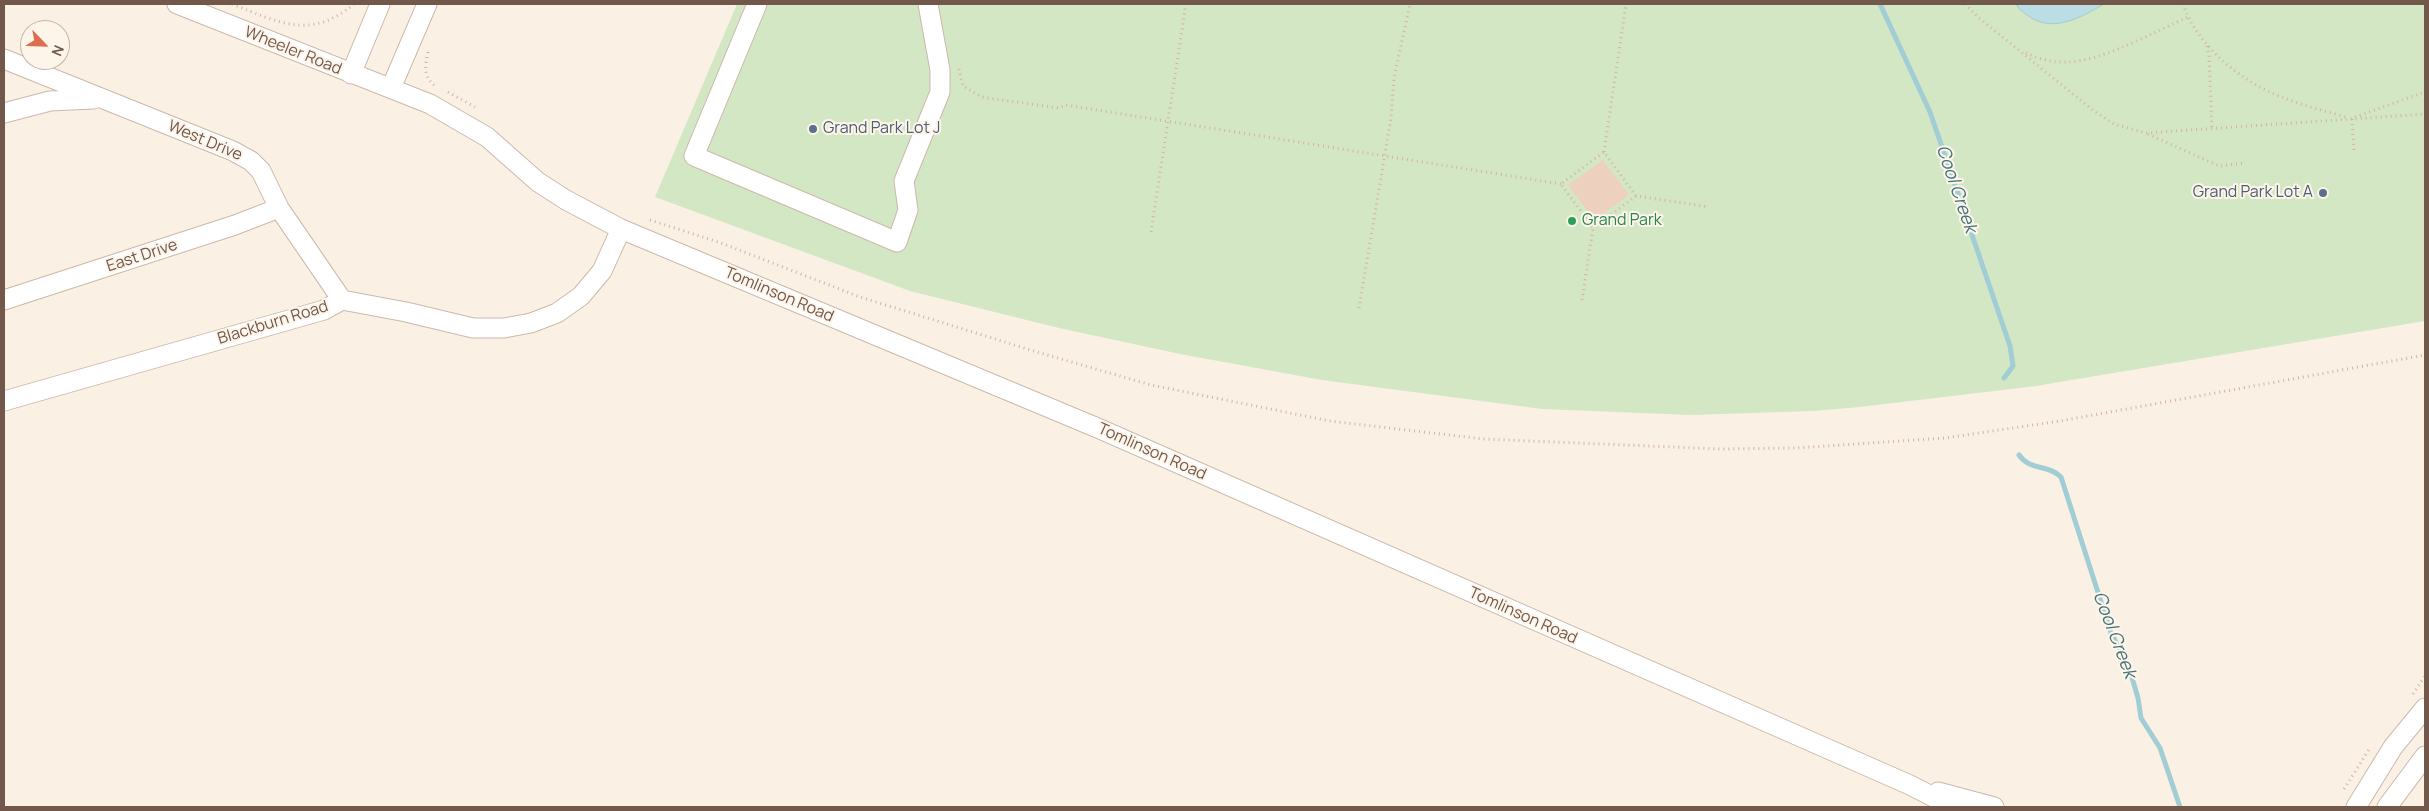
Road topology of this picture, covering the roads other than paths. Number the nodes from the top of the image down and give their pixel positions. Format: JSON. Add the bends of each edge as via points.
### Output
{"nodes":[{"id":1,"x":177,"y":4,"type":"edge"},
{"id":2,"x":380,"y":4,"type":"edge"},
{"id":3,"x":427,"y":4,"type":"edge"},
{"id":4,"x":757,"y":4,"type":"edge"},
{"id":5,"x":928,"y":4,"type":"edge"},
{"id":6,"x":4,"y":59,"type":"edge"},
{"id":7,"x":351,"y":74,"type":"junction"},
{"id":8,"x":391,"y":88,"type":"junction"},
{"id":9,"x":410,"y":96,"type":"joint"},
{"id":10,"x":103,"y":100,"type":"junction"},
{"id":11,"x":4,"y":113,"type":"edge"},
{"id":12,"x":279,"y":208,"type":"junction"},
{"id":13,"x":620,"y":229,"type":"junction"},
{"id":14,"x":4,"y":300,"type":"edge"},
{"id":15,"x":342,"y":300,"type":"junction"},
{"id":16,"x":4,"y":401,"type":"edge"},
{"id":17,"x":2425,"y":708,"type":"edge"},
{"id":18,"x":2425,"y":756,"type":"edge"},
{"id":19,"x":1910,"y":785,"type":"junction"},
{"id":20,"x":1953,"y":807,"type":"edge"},
{"id":21,"x":1994,"y":807,"type":"edge"},
{"id":22,"x":2356,"y":807,"type":"edge"},
{"id":23,"x":2387,"y":807,"type":"edge"}],
"edges":[{"from":1,"to":7,"type":"street","name":"Wheeler Road"},
{"from":2,"to":7,"type":"street"},
{"from":3,"to":8,"type":"street"},
{"from":4,"to":5,"type":"street","via":[[694,156],[897,242],[908,210],[904,181],[940,92],[940,70]]},
{"from":6,"to":10,"type":"street","name":"West Drive"},
{"from":7,"to":8,"type":"street","name":"Wheeler Road"},
{"from":8,"to":9,"type":"street","name":"Wheeler Road"},
{"from":9,"to":13,"type":"street","name":"Tomlinson Road","via":[[472,127],[538,182]]},
{"from":10,"to":11,"type":"street","via":[[50,101]]},
{"from":10,"to":12,"type":"street","name":"West Drive","via":[[251,161],[261,171]]},
{"from":12,"to":14,"type":"street","name":"East Drive"},
{"from":12,"to":15,"type":"street","name":"West Drive"},
{"from":13,"to":15,"type":"street","name":"Blackburn Road","via":[[602,271],[581,296],[557,313],[531,323],[504,328],[473,328]]},
{"from":13,"to":19,"type":"street","name":"Tomlinson Road","via":[[1100,429]]},
{"from":15,"to":16,"type":"street","name":"Blackburn Road","via":[[324,310]]},
{"from":17,"to":22,"type":"street","via":[[2393,747]]},
{"from":18,"to":23,"type":"street"},
{"from":19,"to":20,"type":"street","name":"Tomlinson Road"},
{"from":19,"to":21,"type":"street","name":"Tomlinson Road"}]}
